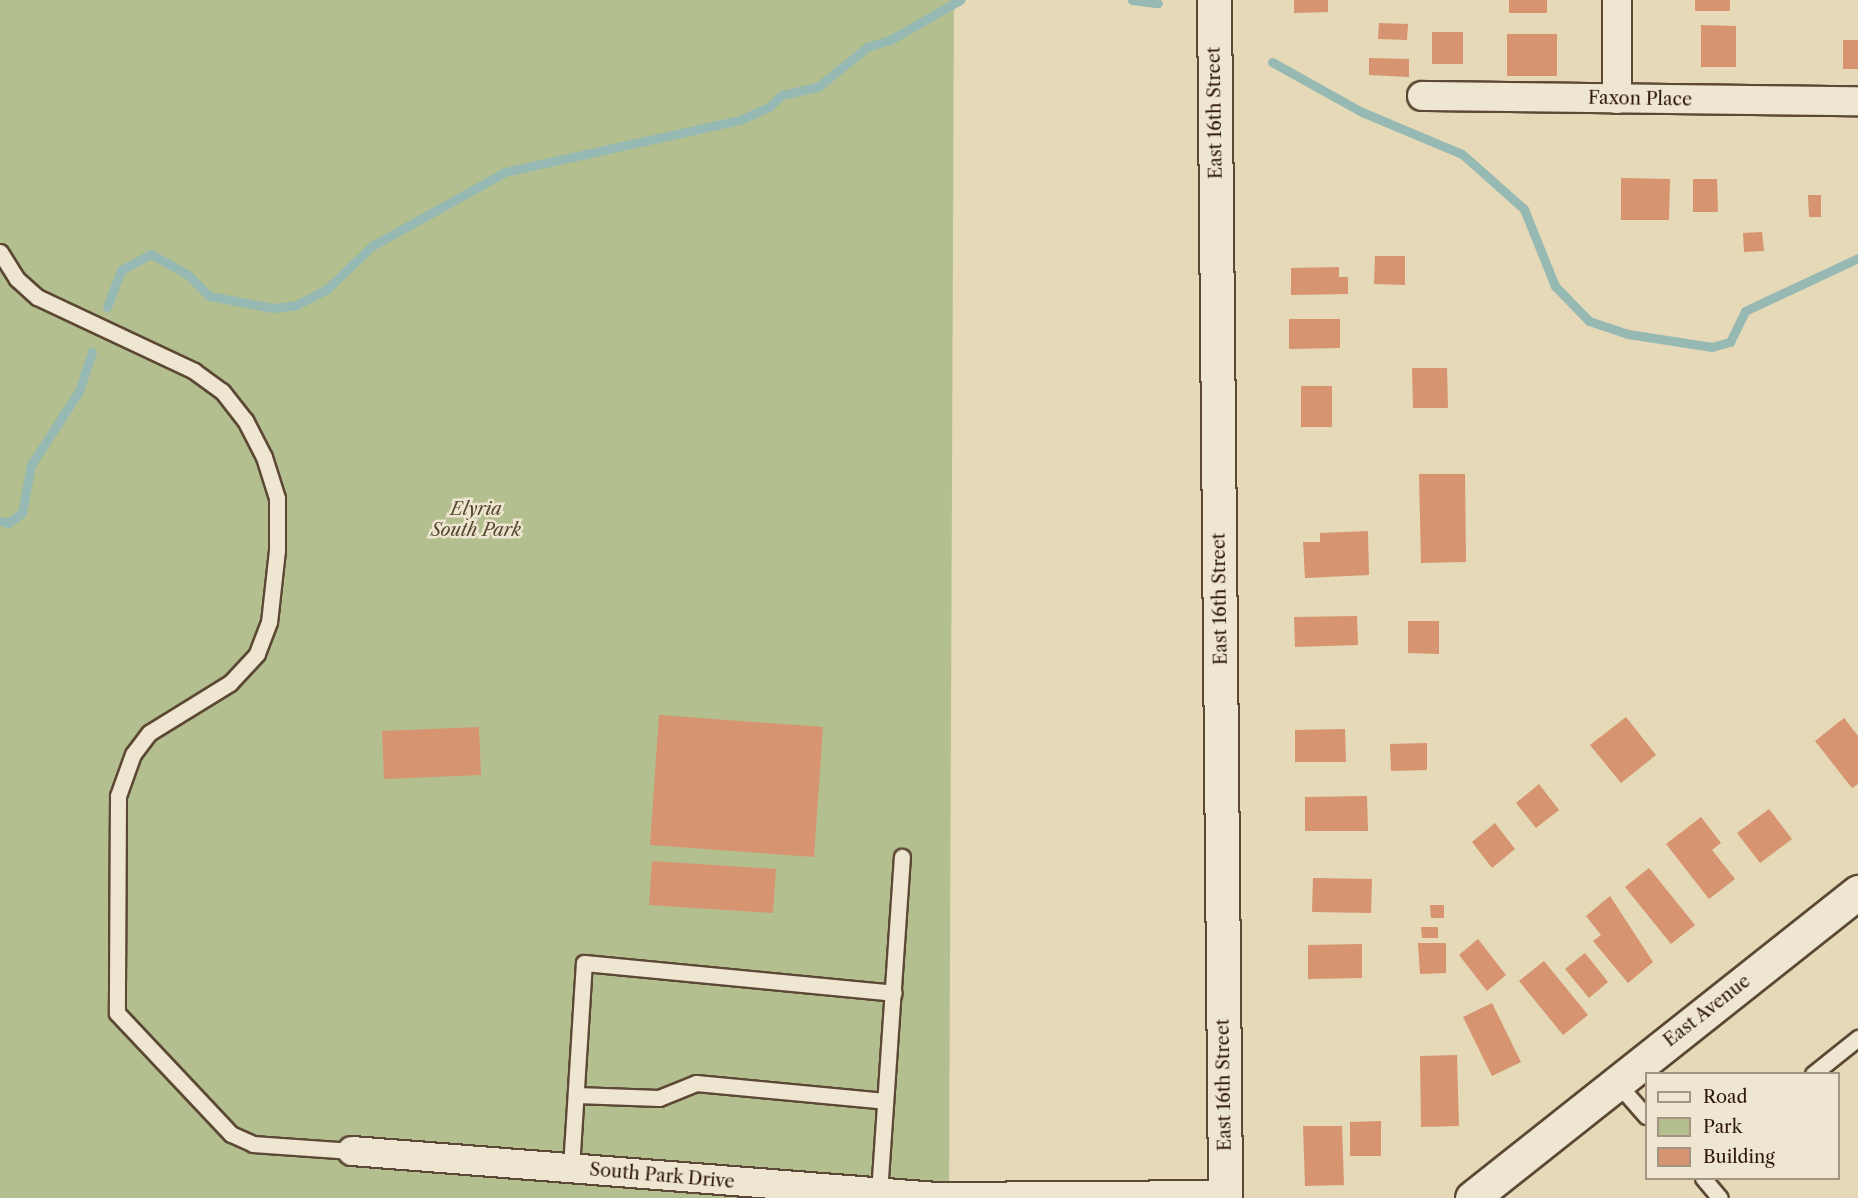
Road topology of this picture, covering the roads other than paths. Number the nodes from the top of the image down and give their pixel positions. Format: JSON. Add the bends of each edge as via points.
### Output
{"nodes":[{"id":1,"x":1214,"y":0,"type":"edge"},
{"id":2,"x":1617,"y":0,"type":"edge"},
{"id":3,"x":1422,"y":96,"type":"dead end"},
{"id":4,"x":1617,"y":99,"type":"junction"},
{"id":5,"x":1858,"y":101,"type":"edge"},
{"id":6,"x":0,"y":252,"type":"edge"},
{"id":7,"x":902,"y":857,"type":"dead end"},
{"id":8,"x":1858,"y":892,"type":"edge"},
{"id":9,"x":894,"y":993,"type":"junction"},
{"id":10,"x":1858,"y":1038,"type":"edge"},
{"id":11,"x":1816,"y":1072,"type":"edge"},
{"id":12,"x":1617,"y":1083,"type":"junction"},
{"id":13,"x":576,"y":1095,"type":"junction"},
{"id":14,"x":885,"y":1101,"type":"junction"},
{"id":15,"x":1645,"y":1114,"type":"edge"},
{"id":16,"x":352,"y":1151,"type":"joint"},
{"id":17,"x":571,"y":1168,"type":"junction"},
{"id":18,"x":1704,"y":1180,"type":"edge"},
{"id":19,"x":879,"y":1193,"type":"junction"},
{"id":20,"x":1225,"y":1197,"type":"edge"},
{"id":21,"x":1472,"y":1198,"type":"edge"},
{"id":22,"x":1720,"y":1198,"type":"edge"}],
"edges":[{"from":1,"to":20,"type":"street","name":"East 16th Street"},
{"from":2,"to":4,"type":"street"},
{"from":3,"to":4,"type":"street","name":"Faxon Place"},
{"from":4,"to":5,"type":"street","name":"Faxon Place"},
{"from":6,"to":16,"type":"lane","via":[[17,279],[36,297],[194,371],[222,391],[245,420],[264,457],[277,498],[277,550],[269,622],[257,654],[230,683],[149,733],[133,754],[118,796],[117,1013],[231,1134],[253,1144]]},
{"from":7,"to":9,"type":"lane"},
{"from":8,"to":12,"type":"street","name":"East Avenue"},
{"from":9,"to":13,"type":"lane","via":[[584,963]]},
{"from":9,"to":14,"type":"lane"},
{"from":10,"to":11,"type":"lane"},
{"from":12,"to":15,"type":"lane"},
{"from":12,"to":21,"type":"street","name":"East Avenue"},
{"from":13,"to":14,"type":"lane","via":[[659,1098],[696,1083]]},
{"from":13,"to":17,"type":"lane"},
{"from":14,"to":19,"type":"lane"},
{"from":16,"to":17,"type":"street","name":"South Park Drive"},
{"from":17,"to":19,"type":"street","name":"South Park Drive"},
{"from":18,"to":22,"type":"lane"},
{"from":19,"to":20,"type":"street","name":"South Park Drive","via":[[936,1197]]}]}
